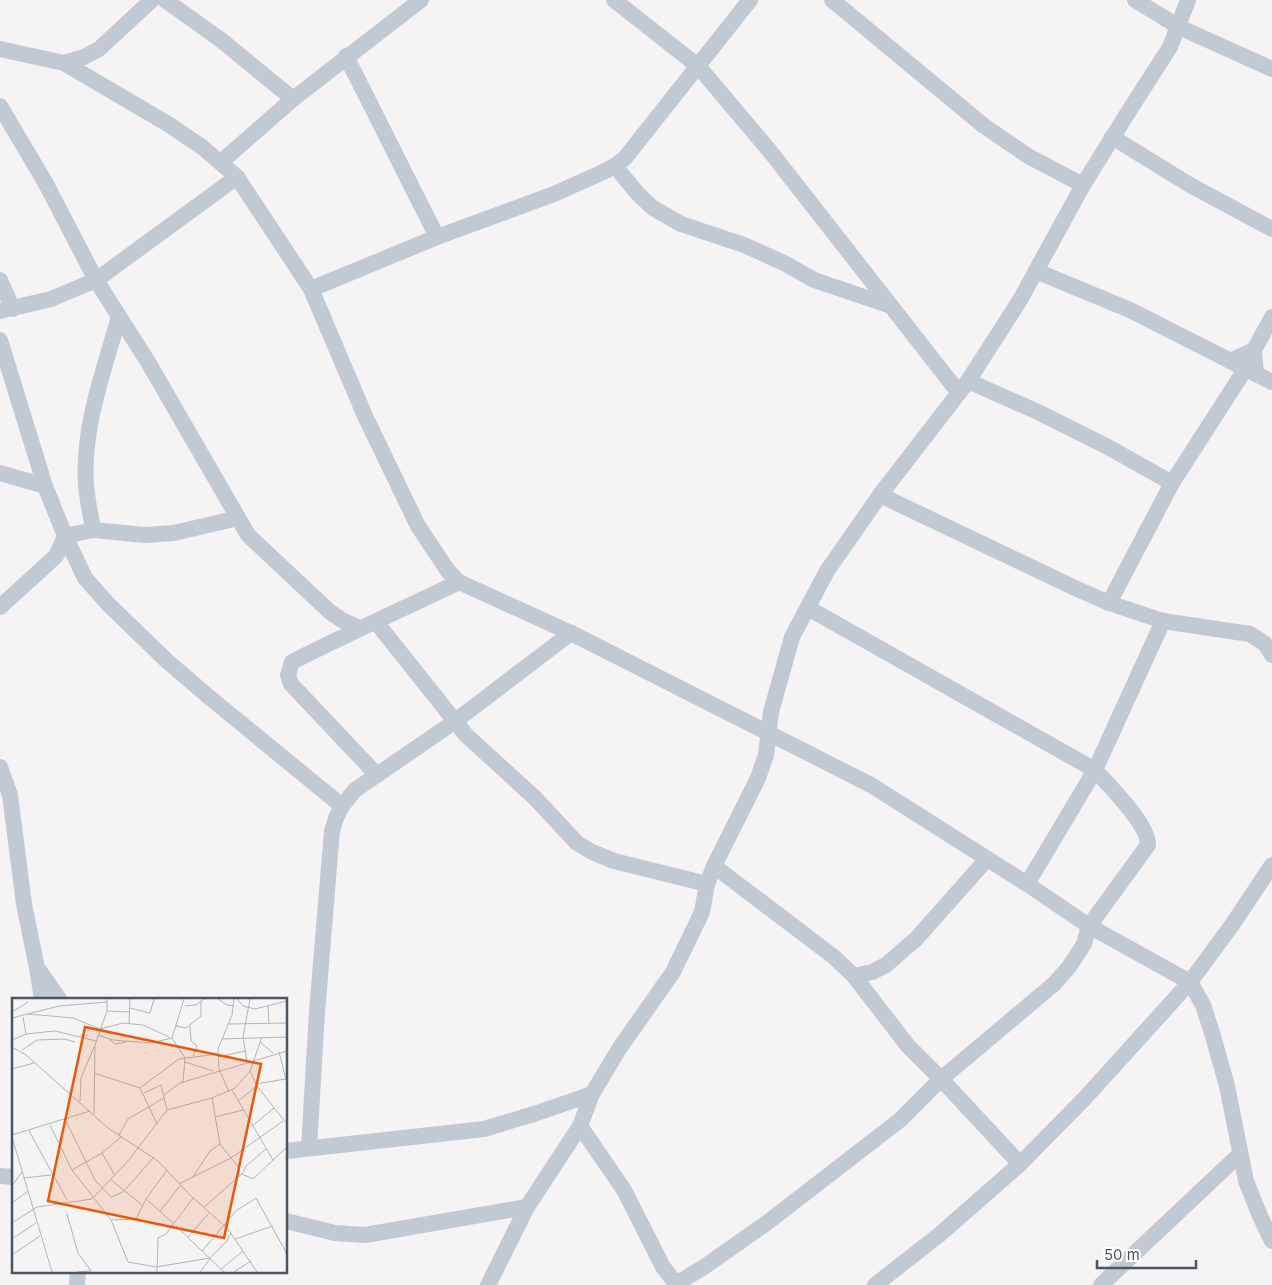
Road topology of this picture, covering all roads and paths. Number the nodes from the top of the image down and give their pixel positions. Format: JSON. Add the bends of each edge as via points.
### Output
{"nodes":[{"id":1,"x":166,"y":0,"type":"edge"},
{"id":2,"x":421,"y":0,"type":"edge"},
{"id":3,"x":614,"y":0,"type":"edge"},
{"id":4,"x":750,"y":0,"type":"edge"},
{"id":5,"x":832,"y":0,"type":"edge"},
{"id":6,"x":1135,"y":0,"type":"edge"},
{"id":7,"x":1188,"y":0,"type":"edge"},
{"id":8,"x":145,"y":3,"type":"edge"},
{"id":9,"x":1179,"y":27,"type":"junction"},
{"id":10,"x":0,"y":49,"type":"edge"},
{"id":11,"x":346,"y":56,"type":"junction"},
{"id":12,"x":64,"y":63,"type":"junction"},
{"id":13,"x":698,"y":66,"type":"junction"},
{"id":14,"x":1272,"y":68,"type":"edge"},
{"id":15,"x":293,"y":99,"type":"junction"},
{"id":16,"x":0,"y":106,"type":"edge"},
{"id":17,"x":1112,"y":137,"type":"junction"},
{"id":18,"x":221,"y":162,"type":"junction"},
{"id":19,"x":615,"y":166,"type":"junction"},
{"id":20,"x":237,"y":177,"type":"junction"},
{"id":21,"x":1083,"y":185,"type":"junction"},
{"id":22,"x":1272,"y":228,"type":"edge"},
{"id":23,"x":437,"y":237,"type":"junction"},
{"id":24,"x":1036,"y":271,"type":"junction"},
{"id":25,"x":0,"y":280,"type":"edge"},
{"id":26,"x":96,"y":280,"type":"junction"},
{"id":27,"x":311,"y":289,"type":"junction"},
{"id":28,"x":891,"y":306,"type":"junction"},
{"id":29,"x":7,"y":310,"type":"edge"},
{"id":30,"x":119,"y":317,"type":"junction"},
{"id":31,"x":1272,"y":317,"type":"edge"},
{"id":32,"x":0,"y":340,"type":"edge"},
{"id":33,"x":1254,"y":350,"type":"junction"},
{"id":34,"x":1230,"y":360,"type":"junction"},
{"id":35,"x":1251,"y":371,"type":"junction"},
{"id":36,"x":1272,"y":382,"type":"edge"},
{"id":37,"x":963,"y":387,"type":"junction"},
{"id":38,"x":0,"y":473,"type":"edge"},
{"id":39,"x":1172,"y":483,"type":"junction"},
{"id":40,"x":44,"y":486,"type":"junction"},
{"id":41,"x":880,"y":495,"type":"junction"},
{"id":42,"x":238,"y":518,"type":"junction"},
{"id":43,"x":93,"y":530,"type":"junction"},
{"id":44,"x":65,"y":536,"type":"junction"},
{"id":45,"x":459,"y":582,"type":"junction"},
{"id":46,"x":1109,"y":603,"type":"junction"},
{"id":47,"x":0,"y":607,"type":"edge"},
{"id":48,"x":808,"y":608,"type":"junction"},
{"id":49,"x":1163,"y":621,"type":"junction"},
{"id":50,"x":376,"y":622,"type":"junction"},
{"id":51,"x":359,"y":628,"type":"junction"},
{"id":52,"x":571,"y":633,"type":"junction"},
{"id":53,"x":1272,"y":655,"type":"edge"},
{"id":54,"x":454,"y":722,"type":"junction"},
{"id":55,"x":770,"y":734,"type":"junction"},
{"id":56,"x":0,"y":767,"type":"edge"},
{"id":57,"x":1095,"y":770,"type":"junction"},
{"id":58,"x":377,"y":775,"type":"junction"},
{"id":59,"x":342,"y":806,"type":"junction"},
{"id":60,"x":987,"y":859,"type":"junction"},
{"id":61,"x":1272,"y":865,"type":"edge"},
{"id":62,"x":714,"y":866,"type":"junction"},
{"id":63,"x":707,"y":884,"type":"junction"},
{"id":64,"x":1027,"y":884,"type":"junction"},
{"id":65,"x":1089,"y":926,"type":"junction"},
{"id":66,"x":37,"y":968,"type":"junction"},
{"id":67,"x":854,"y":976,"type":"junction"},
{"id":68,"x":1190,"y":982,"type":"junction"},
{"id":69,"x":42,"y":998,"type":"edge"},
{"id":70,"x":58,"y":998,"type":"edge"},
{"id":71,"x":941,"y":1079,"type":"junction"},
{"id":72,"x":592,"y":1094,"type":"junction"},
{"id":73,"x":580,"y":1126,"type":"junction"},
{"id":74,"x":309,"y":1148,"type":"junction"},
{"id":75,"x":288,"y":1151,"type":"edge"},
{"id":76,"x":1240,"y":1154,"type":"junction"},
{"id":77,"x":1020,"y":1164,"type":"junction"},
{"id":78,"x":527,"y":1207,"type":"junction"},
{"id":79,"x":288,"y":1221,"type":"edge"},
{"id":80,"x":1272,"y":1242,"type":"edge"},
{"id":81,"x":78,"y":1272,"type":"edge"},
{"id":82,"x":676,"y":1284,"type":"edge"},
{"id":83,"x":77,"y":1285,"type":"edge"},
{"id":84,"x":488,"y":1285,"type":"edge"},
{"id":85,"x":875,"y":1285,"type":"edge"},
{"id":86,"x":1101,"y":1285,"type":"edge"}],
"edges":[{"from":1,"to":15,"type":"street"},
{"from":2,"to":11,"type":"street"},
{"from":3,"to":13,"type":"street"},
{"from":4,"to":13,"type":"street"},
{"from":5,"to":21,"type":"street","via":[[984,126],[1028,156]]},
{"from":6,"to":9,"type":"street"},
{"from":7,"to":9,"type":"street"},
{"from":8,"to":12,"type":"street","via":[[99,49]]},
{"from":9,"to":14,"type":"street"},
{"from":9,"to":17,"type":"street","via":[[1170,47]]},
{"from":10,"to":12,"type":"street"},
{"from":11,"to":15,"type":"street"},
{"from":11,"to":23,"type":"street"},
{"from":12,"to":18,"type":"street","via":[[168,124]]},
{"from":13,"to":19,"type":"street","via":[[625,158]]},
{"from":13,"to":28,"type":"street","via":[[769,150]]},
{"from":15,"to":18,"type":"street"},
{"from":16,"to":26,"type":"street","via":[[45,182]]},
{"from":17,"to":21,"type":"street"},
{"from":17,"to":22,"type":"street","via":[[1190,185]]},
{"from":18,"to":20,"type":"street"},
{"from":19,"to":23,"type":"street","via":[[554,194]]},
{"from":19,"to":28,"type":"street","via":[[638,194],[681,224],[744,245],[814,280]]},
{"from":20,"to":26,"type":"street"},
{"from":20,"to":27,"type":"street"},
{"from":21,"to":24,"type":"street"},
{"from":23,"to":27,"type":"street"},
{"from":24,"to":34,"type":"street","via":[[1130,310]]},
{"from":24,"to":37,"type":"street"},
{"from":25,"to":29,"type":"street"},
{"from":26,"to":29,"type":"street","via":[[51,299]]},
{"from":26,"to":30,"type":"street"},
{"from":27,"to":45,"type":"street","via":[[365,416],[418,526]]},
{"from":28,"to":37,"type":"street"},
{"from":30,"to":42,"type":"street"},
{"from":30,"to":43,"type":"street","via":[[98,391],[88,442],[86,484]]},
{"from":31,"to":33,"type":"street"},
{"from":32,"to":40,"type":"street"},
{"from":33,"to":34,"type":"street"},
{"from":33,"to":35,"type":"street"},
{"from":34,"to":35,"type":"street"},
{"from":35,"to":36,"type":"street"},
{"from":35,"to":39,"type":"street"},
{"from":37,"to":39,"type":"street","via":[[1038,412],[1108,446]]},
{"from":37,"to":41,"type":"street"},
{"from":38,"to":40,"type":"street"},
{"from":39,"to":46,"type":"street"},
{"from":40,"to":44,"type":"street"},
{"from":41,"to":46,"type":"street"},
{"from":41,"to":48,"type":"street","via":[[828,571]]},
{"from":42,"to":43,"type":"street","via":[[146,536]]},
{"from":42,"to":51,"type":"street","via":[[248,535],[330,612]]},
{"from":43,"to":44,"type":"street"},
{"from":44,"to":47,"type":"street","via":[[56,556]]},
{"from":44,"to":59,"type":"street","via":[[85,578],[108,604],[209,697]]},
{"from":45,"to":50,"type":"street"},
{"from":45,"to":52,"type":"street"},
{"from":46,"to":49,"type":"street"},
{"from":48,"to":55,"type":"street","via":[[792,636],[771,712]]},
{"from":48,"to":57,"type":"street"},
{"from":49,"to":53,"type":"street","via":[[1250,634],[1265,644]]},
{"from":49,"to":57,"type":"street"},
{"from":50,"to":51,"type":"street"},
{"from":50,"to":54,"type":"street"},
{"from":51,"to":58,"type":"street","via":[[292,662],[288,675],[291,684]]},
{"from":52,"to":54,"type":"street"},
{"from":52,"to":55,"type":"street"},
{"from":54,"to":58,"type":"street"},
{"from":54,"to":63,"type":"street","via":[[535,798],[577,843],[614,861]]},
{"from":55,"to":60,"type":"street","via":[[871,785]]},
{"from":55,"to":62,"type":"street","via":[[758,778]]},
{"from":56,"to":66,"type":"street","via":[[10,795],[24,904]]},
{"from":57,"to":64,"type":"street"},
{"from":57,"to":65,"type":"street","via":[[1143,828],[1148,845]]},
{"from":58,"to":59,"type":"street","via":[[355,790]]},
{"from":59,"to":74,"type":"street","via":[[332,831]]},
{"from":60,"to":64,"type":"street"},
{"from":60,"to":67,"type":"street","via":[[916,939],[886,964],[872,972]]},
{"from":61,"to":68,"type":"street"},
{"from":62,"to":63,"type":"street"},
{"from":62,"to":67,"type":"street","via":[[834,957]]},
{"from":63,"to":72,"type":"street","via":[[702,912],[673,972]]},
{"from":64,"to":65,"type":"street"},
{"from":65,"to":68,"type":"street"},
{"from":65,"to":71,"type":"street","via":[[1084,944],[1054,984]]},
{"from":66,"to":69,"type":"street"},
{"from":66,"to":70,"type":"street"},
{"from":67,"to":71,"type":"street","via":[[908,1046]]},
{"from":68,"to":76,"type":"street","via":[[1203,1005],[1213,1036]]},
{"from":68,"to":77,"type":"street"},
{"from":71,"to":77,"type":"street"},
{"from":71,"to":82,"type":"street","via":[[900,1120],[768,1222]]},
{"from":72,"to":73,"type":"street"},
{"from":72,"to":74,"type":"street","via":[[484,1128]]},
{"from":73,"to":78,"type":"street"},
{"from":73,"to":82,"type":"street","via":[[624,1190],[663,1267]]},
{"from":74,"to":75,"type":"street"},
{"from":76,"to":80,"type":"street","via":[[1246,1181]]},
{"from":76,"to":86,"type":"street"},
{"from":77,"to":85,"type":"street","via":[[939,1235]]},
{"from":78,"to":79,"type":"street","via":[[365,1235],[335,1233]]},
{"from":78,"to":84,"type":"street"},
{"from":81,"to":83,"type":"street"}]}
